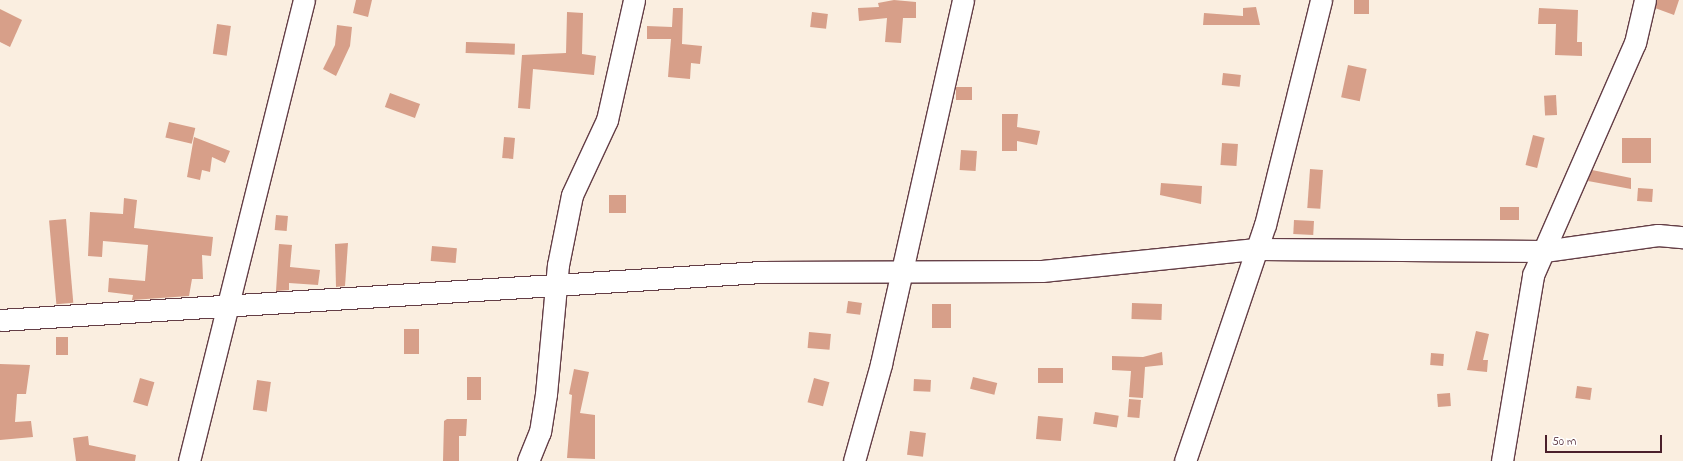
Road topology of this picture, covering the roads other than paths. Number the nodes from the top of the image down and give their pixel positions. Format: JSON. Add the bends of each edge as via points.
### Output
{"nodes":[{"id":1,"x":304,"y":0,"type":"edge"},
{"id":2,"x":634,"y":0,"type":"edge"},
{"id":3,"x":963,"y":0,"type":"edge"},
{"id":4,"x":1321,"y":0,"type":"edge"},
{"id":5,"x":1645,"y":0,"type":"edge"},
{"id":6,"x":1683,"y":237,"type":"edge"},
{"id":7,"x":1256,"y":250,"type":"junction"},
{"id":8,"x":1544,"y":251,"type":"junction"},
{"id":9,"x":903,"y":271,"type":"junction"},
{"id":10,"x":556,"y":288,"type":"junction"},
{"id":11,"x":227,"y":307,"type":"junction"},
{"id":12,"x":0,"y":320,"type":"edge"},
{"id":13,"x":188,"y":461,"type":"edge"},
{"id":14,"x":528,"y":461,"type":"edge"},
{"id":15,"x":854,"y":461,"type":"edge"},
{"id":16,"x":1185,"y":461,"type":"edge"},
{"id":17,"x":1502,"y":461,"type":"edge"}],
"edges":[{"from":1,"to":11,"type":"street"},
{"from":2,"to":10,"type":"street","via":[[607,120],[572,195]]},
{"from":3,"to":9,"type":"street"},
{"from":4,"to":7,"type":"street"},
{"from":5,"to":8,"type":"street","via":[[1635,43]]},
{"from":6,"to":8,"type":"street","via":[[1658,236]]},
{"from":7,"to":8,"type":"street"},
{"from":7,"to":9,"type":"street","via":[[1042,271]]},
{"from":7,"to":16,"type":"street"},
{"from":8,"to":17,"type":"street","via":[[1533,275]]},
{"from":9,"to":10,"type":"street","via":[[760,272]]},
{"from":9,"to":15,"type":"street"},
{"from":10,"to":11,"type":"street"},
{"from":10,"to":14,"type":"street","via":[[540,432]]},
{"from":11,"to":12,"type":"street"},
{"from":11,"to":13,"type":"street"}]}
